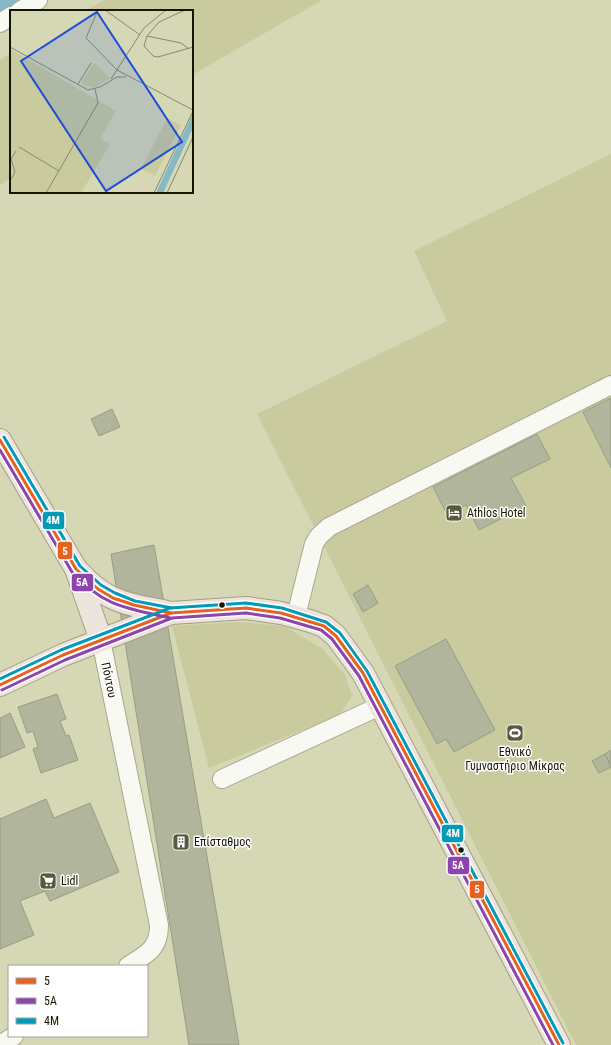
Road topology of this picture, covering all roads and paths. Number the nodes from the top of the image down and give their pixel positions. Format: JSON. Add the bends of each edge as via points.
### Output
{"nodes":[{"id":1,"x":38,"y":0,"type":"edge"},
{"id":2,"x":22,"y":10,"type":"edge"},
{"id":3,"x":10,"y":17,"type":"edge"},
{"id":4,"x":0,"y":23,"type":"edge"},
{"id":5,"x":611,"y":385,"type":"edge"},
{"id":6,"x":0,"y":440,"type":"edge"},
{"id":7,"x":76,"y":569,"type":"junction"},
{"id":8,"x":171,"y":613,"type":"junction"},
{"id":9,"x":296,"y":616,"type":"junction"},
{"id":10,"x":101,"y":640,"type":"junction"},
{"id":11,"x":0,"y":685,"type":"edge"},
{"id":12,"x":380,"y":706,"type":"junction"},
{"id":13,"x":222,"y":779,"type":"dead end"},
{"id":14,"x":129,"y":965,"type":"edge"},
{"id":15,"x":12,"y":1037,"type":"edge"},
{"id":16,"x":0,"y":1045,"type":"edge"},
{"id":17,"x":559,"y":1045,"type":"edge"}],
"edges":[{"from":1,"to":2,"type":"street"},
{"from":3,"to":4,"type":"street"},
{"from":5,"to":9,"type":"street","via":[[329,527],[314,544]]},
{"from":6,"to":7,"type":"main road","name":"Πόντου"},
{"from":7,"to":8,"type":"main road","via":[[89,582],[113,598]]},
{"from":7,"to":10,"type":"main road","name":"Πόντου"},
{"from":8,"to":9,"type":"main road","via":[[246,608]]},
{"from":8,"to":10,"type":"main road"},
{"from":9,"to":12,"type":"main road","via":[[324,626],[336,636],[363,674]]},
{"from":10,"to":11,"type":"main road"},
{"from":10,"to":14,"type":"street","name":"Πόντου","via":[[158,917],[157,941],[147,953]]},
{"from":12,"to":13,"type":"street"},
{"from":12,"to":17,"type":"main road"},
{"from":15,"to":16,"type":"street"}]}
